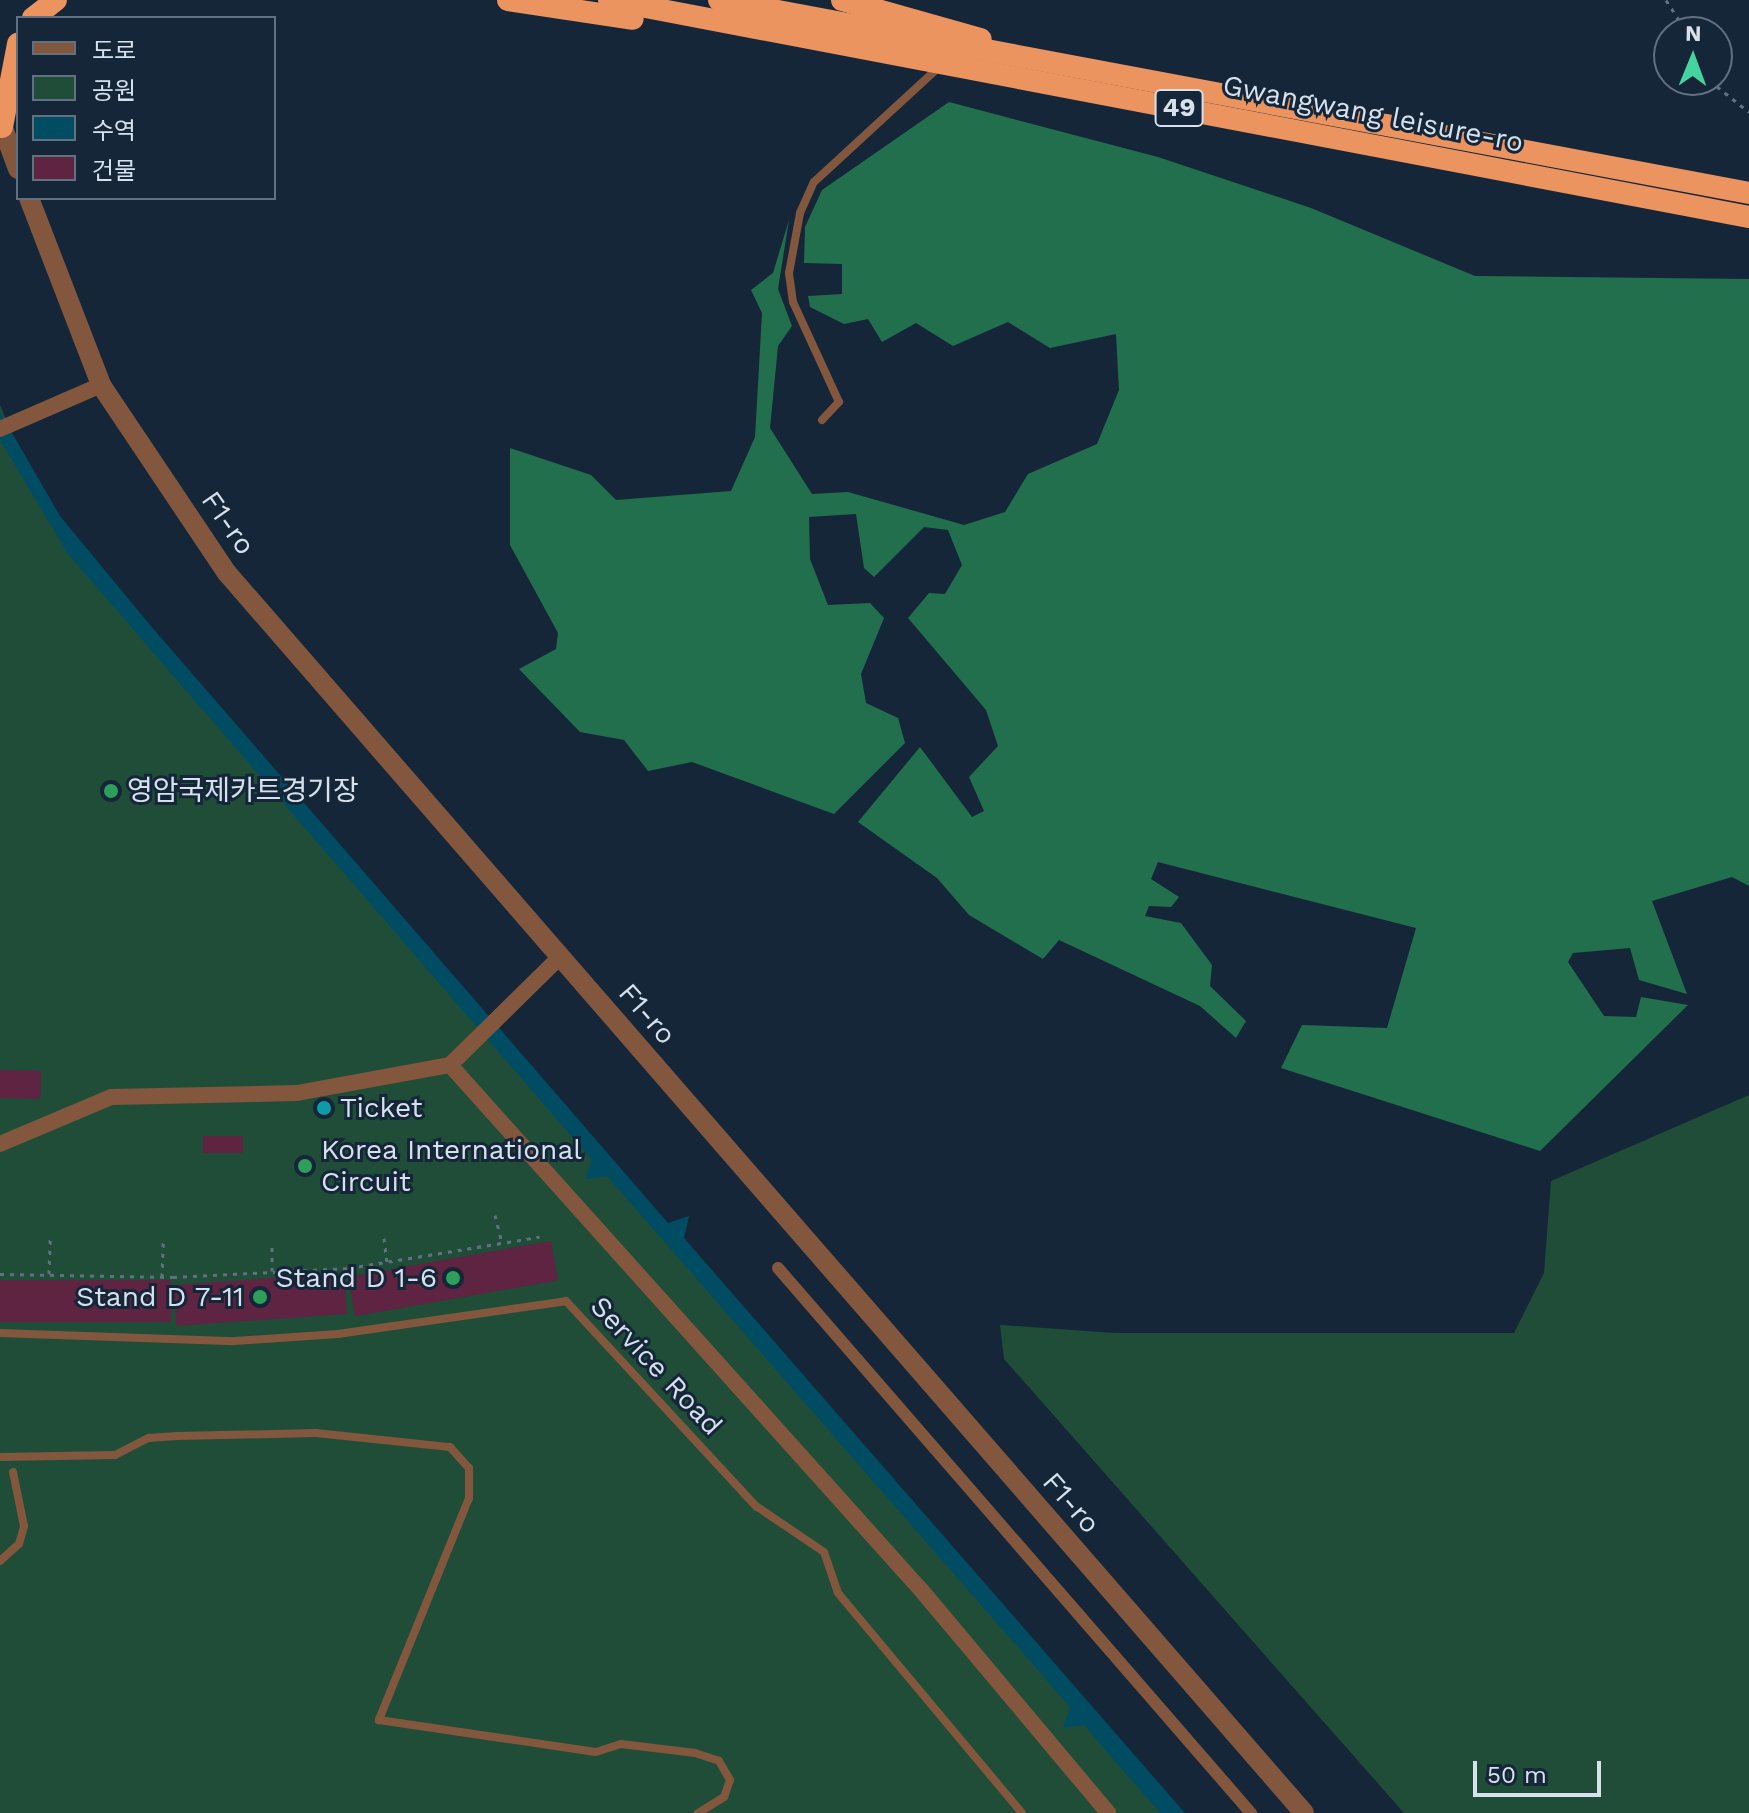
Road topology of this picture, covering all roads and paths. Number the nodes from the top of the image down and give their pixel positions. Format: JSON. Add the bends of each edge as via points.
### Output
{"nodes":[{"id":1,"x":56,"y":0,"type":"edge"},
{"id":2,"x":508,"y":0,"type":"edge"},
{"id":3,"x":609,"y":0,"type":"edge"},
{"id":4,"x":719,"y":0,"type":"edge"},
{"id":5,"x":842,"y":0,"type":"edge"},
{"id":6,"x":36,"y":16,"type":"edge"},
{"id":7,"x":844,"y":42,"type":"junction"},
{"id":8,"x":16,"y":53,"type":"edge"},
{"id":9,"x":945,"y":61,"type":"junction"},
{"id":10,"x":1066,"y":66,"type":"junction"},
{"id":11,"x":1729,"y":96,"type":"edge"},
{"id":12,"x":1749,"y":112,"type":"edge"},
{"id":13,"x":1,"y":124,"type":"edge"},
{"id":14,"x":16,"y":164,"type":"edge"},
{"id":15,"x":1749,"y":193,"type":"edge"},
{"id":16,"x":30,"y":200,"type":"edge"},
{"id":17,"x":1749,"y":217,"type":"edge"},
{"id":18,"x":101,"y":385,"type":"junction"},
{"id":19,"x":822,"y":420,"type":"dead end"},
{"id":20,"x":0,"y":429,"type":"edge"},
{"id":21,"x":560,"y":957,"type":"junction"},
{"id":22,"x":450,"y":1065,"type":"junction"},
{"id":23,"x":0,"y":1144,"type":"edge"},
{"id":24,"x":495,"y":1215,"type":"dead end"},
{"id":25,"x":539,"y":1237,"type":"dead end"},
{"id":26,"x":50,"y":1238,"type":"dead end"},
{"id":27,"x":384,"y":1238,"type":"dead end"},
{"id":28,"x":163,"y":1240,"type":"dead end"},
{"id":29,"x":272,"y":1242,"type":"dead end"},
{"id":30,"x":502,"y":1243,"type":"junction"},
{"id":31,"x":387,"y":1263,"type":"junction"},
{"id":32,"x":778,"y":1268,"type":"dead end"},
{"id":33,"x":272,"y":1271,"type":"junction"},
{"id":34,"x":0,"y":1274,"type":"edge"},
{"id":35,"x":48,"y":1275,"type":"junction"},
{"id":36,"x":162,"y":1277,"type":"junction"},
{"id":37,"x":0,"y":1333,"type":"edge"},
{"id":38,"x":0,"y":1457,"type":"edge"},
{"id":39,"x":13,"y":1472,"type":"dead end"},
{"id":40,"x":0,"y":1561,"type":"edge"},
{"id":41,"x":698,"y":1813,"type":"edge"},
{"id":42,"x":1022,"y":1813,"type":"edge"},
{"id":43,"x":1108,"y":1813,"type":"edge"},
{"id":44,"x":1251,"y":1813,"type":"edge"},
{"id":45,"x":1304,"y":1813,"type":"edge"}],
"edges":[{"from":1,"to":6,"type":"highway"},
{"from":2,"to":7,"type":"highway","via":[[741,36]]},
{"from":3,"to":7,"type":"highway","name":"Gwangwang leisure-ro","number":"49"},
{"from":4,"to":10,"type":"highway","name":"Gwangwang leisure-ro","number":"49"},
{"from":5,"to":10,"type":"highway"},
{"from":7,"to":9,"type":"highway","name":"Gwangwang leisure-ro","number":"49"},
{"from":8,"to":13,"type":"highway"},
{"from":9,"to":17,"type":"highway","name":"Gwangwang leisure-ro","number":"49"},
{"from":9,"to":19,"type":"lane","via":[[814,182],[800,213],[789,273],[793,302],[839,402]]},
{"from":10,"to":15,"type":"highway","name":"Gwangwang leisure-ro","number":"49"},
{"from":11,"to":12,"type":"path"},
{"from":13,"to":14,"type":"street"},
{"from":16,"to":18,"type":"street","name":"F1-ro"},
{"from":18,"to":20,"type":"street"},
{"from":18,"to":21,"type":"street","name":"F1-ro","via":[[227,573]]},
{"from":21,"to":22,"type":"street"},
{"from":21,"to":45,"type":"street","name":"F1-ro"},
{"from":22,"to":23,"type":"street","via":[[297,1093],[111,1097]]},
{"from":22,"to":43,"type":"street","via":[[922,1591]]},
{"from":24,"to":30,"type":"path"},
{"from":25,"to":30,"type":"path"},
{"from":26,"to":35,"type":"path"},
{"from":27,"to":31,"type":"path"},
{"from":28,"to":36,"type":"path"},
{"from":29,"to":33,"type":"path"},
{"from":30,"to":31,"type":"path"},
{"from":31,"to":33,"type":"path"},
{"from":32,"to":44,"type":"street"},
{"from":33,"to":36,"type":"path"},
{"from":34,"to":35,"type":"path"},
{"from":35,"to":36,"type":"path"},
{"from":37,"to":42,"type":"lane","name":"Service Road","via":[[234,1341],[338,1334],[566,1301],[756,1506],[824,1552],[838,1593]]},
{"from":38,"to":41,"type":"lane","via":[[115,1455],[149,1438],[301,1433],[450,1447],[469,1468],[469,1498],[379,1720],[596,1752],[621,1744],[695,1753],[719,1761],[730,1780],[724,1797]]},
{"from":39,"to":40,"type":"lane","via":[[24,1526],[19,1544]]}]}
